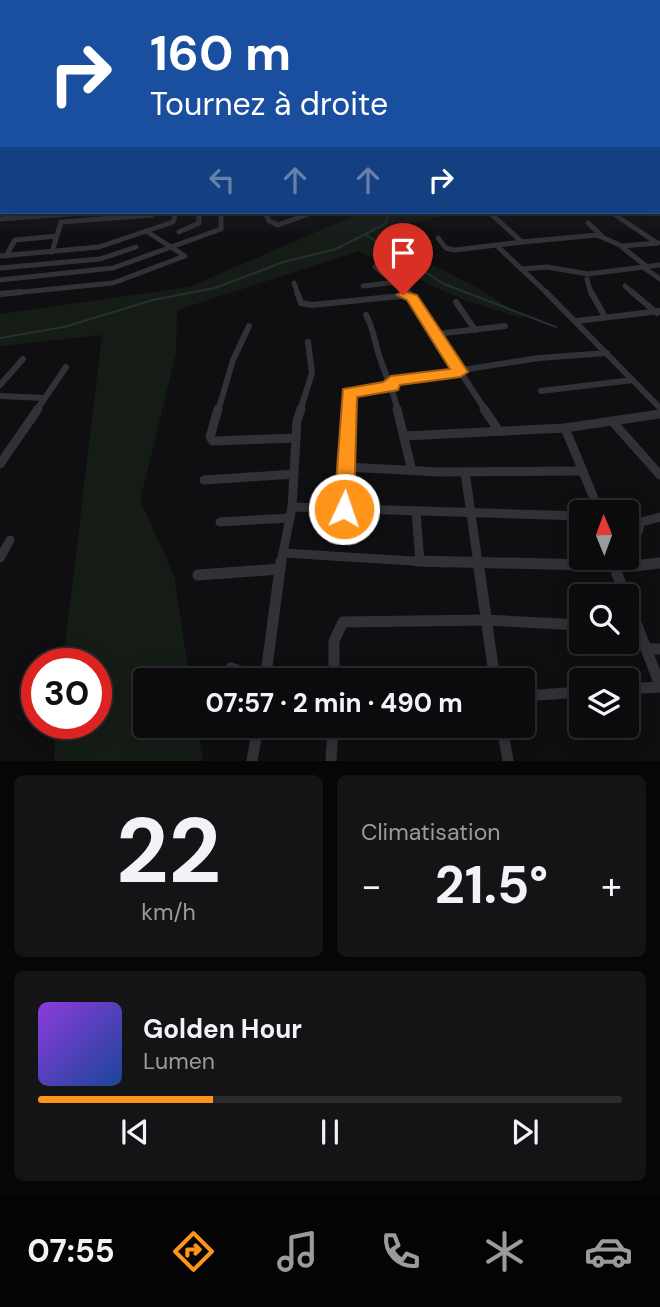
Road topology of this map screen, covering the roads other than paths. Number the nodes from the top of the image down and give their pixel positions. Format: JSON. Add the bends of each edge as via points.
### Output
{"nodes":[{"id":1,"x":85,"y":214,"type":"edge"},
{"id":2,"x":152,"y":214,"type":"edge"},
{"id":3,"x":176,"y":214,"type":"edge"},
{"id":4,"x":199,"y":214,"type":"edge"},
{"id":5,"x":220,"y":214,"type":"edge"},
{"id":6,"x":266,"y":214,"type":"edge"},
{"id":7,"x":308,"y":214,"type":"edge"},
{"id":8,"x":491,"y":214,"type":"edge"},
{"id":9,"x":614,"y":214,"type":"edge"},
{"id":10,"x":63,"y":218,"type":"junction"},
{"id":11,"x":0,"y":219,"type":"edge"},
{"id":12,"x":26,"y":219,"type":"junction"},
{"id":13,"x":588,"y":223,"type":"dead end"},
{"id":14,"x":167,"y":225,"type":"junction"},
{"id":15,"x":21,"y":226,"type":"dead end"},
{"id":16,"x":146,"y":232,"type":"junction"},
{"id":17,"x":179,"y":232,"type":"junction"},
{"id":18,"x":57,"y":236,"type":"junction"},
{"id":19,"x":601,"y":236,"type":"junction"},
{"id":20,"x":438,"y":238,"type":"dead end"},
{"id":21,"x":124,"y":239,"type":"junction"},
{"id":22,"x":192,"y":240,"type":"junction"},
{"id":23,"x":522,"y":242,"type":"junction"},
{"id":24,"x":659,"y":244,"type":"edge"},
{"id":25,"x":497,"y":246,"type":"junction"},
{"id":26,"x":622,"y":246,"type":"junction"},
{"id":27,"x":136,"y":247,"type":"junction"},
{"id":28,"x":171,"y":247,"type":"junction"},
{"id":29,"x":52,"y":252,"type":"junction"},
{"id":30,"x":148,"y":255,"type":"junction"},
{"id":31,"x":3,"y":256,"type":"edge"},
{"id":32,"x":133,"y":261,"type":"junction"},
{"id":33,"x":660,"y":265,"type":"edge"},
{"id":34,"x":375,"y":267,"type":"dead end"},
{"id":35,"x":644,"y":267,"type":"junction"},
{"id":36,"x":0,"y":268,"type":"edge"},
{"id":37,"x":522,"y":268,"type":"junction"},
{"id":38,"x":148,"y":271,"type":"junction"},
{"id":39,"x":587,"y":279,"type":"dead end"},
{"id":40,"x":660,"y":279,"type":"edge"},
{"id":41,"x":0,"y":280,"type":"edge"},
{"id":42,"x":397,"y":282,"type":"junction"},
{"id":43,"x":295,"y":284,"type":"dead end"},
{"id":44,"x":363,"y":286,"type":"dead end"},
{"id":45,"x":625,"y":286,"type":"dead end"},
{"id":46,"x":0,"y":294,"type":"edge"},
{"id":47,"x":410,"y":295,"type":"junction"},
{"id":48,"x":456,"y":302,"type":"dead end"},
{"id":49,"x":658,"y":313,"type":"edge"},
{"id":50,"x":366,"y":315,"type":"dead end"},
{"id":51,"x":605,"y":317,"type":"junction"},
{"id":52,"x":577,"y":321,"type":"junction"},
{"id":53,"x":249,"y":326,"type":"dead end"},
{"id":54,"x":505,"y":326,"type":"dead end"},
{"id":55,"x":475,"y":330,"type":"junction"},
{"id":56,"x":436,"y":334,"type":"junction"},
{"id":57,"x":308,"y":342,"type":"dead end"},
{"id":58,"x":607,"y":353,"type":"junction"},
{"id":59,"x":23,"y":359,"type":"dead end"},
{"id":60,"x":66,"y":367,"type":"dead end"},
{"id":61,"x":460,"y":372,"type":"junction"},
{"id":62,"x":633,"y":380,"type":"junction"},
{"id":63,"x":392,"y":384,"type":"junction"},
{"id":64,"x":0,"y":385,"type":"edge"},
{"id":65,"x":541,"y":391,"type":"dead end"},
{"id":66,"x":0,"y":396,"type":"edge"},
{"id":67,"x":45,"y":398,"type":"junction"},
{"id":68,"x":660,"y":411,"type":"edge"},
{"id":69,"x":611,"y":421,"type":"junction"},
{"id":70,"x":565,"y":429,"type":"junction"},
{"id":71,"x":499,"y":431,"type":"junction"},
{"id":72,"x":405,"y":436,"type":"junction"},
{"id":73,"x":296,"y":438,"type":"junction"},
{"id":74,"x":0,"y":464,"type":"edge"},
{"id":75,"x":346,"y":467,"type":"junction"},
{"id":76,"x":412,"y":471,"type":"junction"},
{"id":77,"x":583,"y":471,"type":"junction"},
{"id":78,"x":465,"y":472,"type":"junction"},
{"id":79,"x":294,"y":474,"type":"junction"},
{"id":80,"x":660,"y":475,"type":"edge"},
{"id":81,"x":204,"y":480,"type":"dead end"},
{"id":82,"x":595,"y":500,"type":"edge"},
{"id":83,"x":344,"y":509,"type":"junction"},
{"id":84,"x":416,"y":512,"type":"junction"},
{"id":85,"x":291,"y":513,"type":"junction"},
{"id":86,"x":472,"y":514,"type":"junction"},
{"id":87,"x":569,"y":516,"type":"edge"},
{"id":88,"x":660,"y":517,"type":"edge"},
{"id":89,"x":220,"y":522,"type":"dead end"},
{"id":90,"x":639,"y":529,"type":"edge"},
{"id":91,"x":10,"y":540,"type":"dead end"},
{"id":92,"x":284,"y":553,"type":"junction"},
{"id":93,"x":0,"y":558,"type":"edge"},
{"id":94,"x":420,"y":562,"type":"junction"},
{"id":95,"x":478,"y":562,"type":"junction"},
{"id":96,"x":660,"y":563,"type":"edge"},
{"id":97,"x":569,"y":565,"type":"edge"},
{"id":98,"x":639,"y":565,"type":"edge"},
{"id":99,"x":280,"y":569,"type":"junction"},
{"id":100,"x":198,"y":575,"type":"dead end"},
{"id":101,"x":486,"y":620,"type":"junction"},
{"id":102,"x":569,"y":624,"type":"edge"},
{"id":103,"x":639,"y":633,"type":"edge"},
{"id":104,"x":654,"y":649,"type":"edge"},
{"id":105,"x":268,"y":668,"type":"edge"},
{"id":106,"x":334,"y":668,"type":"edge"},
{"id":107,"x":493,"y":668,"type":"edge"},
{"id":108,"x":660,"y":686,"type":"edge"},
{"id":109,"x":639,"y":688,"type":"edge"},
{"id":110,"x":569,"y":693,"type":"edge"},
{"id":111,"x":535,"y":695,"type":"edge"},
{"id":112,"x":256,"y":738,"type":"edge"},
{"id":113,"x":332,"y":738,"type":"edge"},
{"id":114,"x":504,"y":738,"type":"edge"},
{"id":115,"x":252,"y":761,"type":"edge"},
{"id":116,"x":331,"y":761,"type":"edge"},
{"id":117,"x":508,"y":761,"type":"edge"}],
"edges":[{"from":1,"to":10,"type":"street"},
{"from":2,"to":10,"type":"street"},
{"from":3,"to":14,"type":"street","via":[[175,222]]},
{"from":4,"to":17,"type":"street","via":[[199,223]]},
{"from":5,"to":22,"type":"street","via":[[221,229]]},
{"from":6,"to":7,"type":"street","via":[[278,225]]},
{"from":8,"to":23,"type":"street"},
{"from":9,"to":24,"type":"street"},
{"from":10,"to":12,"type":"street"},
{"from":10,"to":18,"type":"street"},
{"from":11,"to":12,"type":"street"},
{"from":12,"to":15,"type":"street"},
{"from":13,"to":19,"type":"street"},
{"from":14,"to":16,"type":"street"},
{"from":14,"to":17,"type":"street"},
{"from":16,"to":21,"type":"street"},
{"from":16,"to":28,"type":"street"},
{"from":17,"to":22,"type":"street"},
{"from":18,"to":29,"type":"street"},
{"from":18,"to":31,"type":"street","via":[[15,240]]},
{"from":19,"to":23,"type":"street"},
{"from":19,"to":26,"type":"street"},
{"from":20,"to":25,"type":"street","via":[[450,249]]},
{"from":21,"to":27,"type":"street"},
{"from":21,"to":29,"type":"street"},
{"from":22,"to":28,"type":"street"},
{"from":23,"to":25,"type":"street"},
{"from":24,"to":26,"type":"street"},
{"from":25,"to":37,"type":"street"},
{"from":26,"to":35,"type":"street"},
{"from":27,"to":30,"type":"street"},
{"from":27,"to":36,"type":"street","via":[[100,259]]},
{"from":28,"to":30,"type":"street"},
{"from":28,"to":38,"type":"street","via":[[186,256]]},
{"from":29,"to":31,"type":"street"},
{"from":30,"to":32,"type":"street"},
{"from":32,"to":38,"type":"street"},
{"from":32,"to":41,"type":"street","via":[[104,270]]},
{"from":33,"to":35,"type":"street"},
{"from":34,"to":42,"type":"street"},
{"from":35,"to":37,"type":"street","via":[[588,274]]},
{"from":35,"to":40,"type":"street"},
{"from":37,"to":52,"type":"street"},
{"from":38,"to":46,"type":"street","via":[[113,283]]},
{"from":39,"to":51,"type":"street","via":[[593,302]]},
{"from":42,"to":44,"type":"street"},
{"from":42,"to":47,"type":"street"},
{"from":43,"to":47,"type":"street","via":[[299,299],[306,304]]},
{"from":45,"to":49,"type":"street"},
{"from":47,"to":56,"type":"street"},
{"from":48,"to":55,"type":"street"},
{"from":49,"to":51,"type":"street"},
{"from":50,"to":63,"type":"street"},
{"from":51,"to":52,"type":"street"},
{"from":52,"to":58,"type":"street"},
{"from":53,"to":73,"type":"street","via":[[233,360],[209,438],[255,442]]},
{"from":54,"to":55,"type":"street"},
{"from":55,"to":56,"type":"street"},
{"from":56,"to":61,"type":"street"},
{"from":57,"to":73,"type":"street","via":[[313,373],[301,400]]},
{"from":58,"to":61,"type":"street","via":[[539,358]]},
{"from":58,"to":62,"type":"street"},
{"from":59,"to":64,"type":"street"},
{"from":60,"to":67,"type":"street"},
{"from":61,"to":63,"type":"street"},
{"from":61,"to":71,"type":"street"},
{"from":62,"to":65,"type":"street"},
{"from":62,"to":68,"type":"street"},
{"from":63,"to":72,"type":"street"},
{"from":63,"to":75,"type":"street","via":[[349,393]]},
{"from":66,"to":67,"type":"street"},
{"from":67,"to":74,"type":"street"},
{"from":68,"to":69,"type":"street"},
{"from":69,"to":70,"type":"street"},
{"from":69,"to":80,"type":"street"},
{"from":70,"to":71,"type":"street"},
{"from":70,"to":77,"type":"street"},
{"from":71,"to":72,"type":"street"},
{"from":72,"to":76,"type":"street"},
{"from":73,"to":79,"type":"street"},
{"from":75,"to":76,"type":"street"},
{"from":75,"to":83,"type":"street"},
{"from":76,"to":78,"type":"street"},
{"from":77,"to":78,"type":"street"},
{"from":77,"to":82,"type":"street"},
{"from":78,"to":86,"type":"street"},
{"from":79,"to":81,"type":"street"},
{"from":79,"to":85,"type":"street"},
{"from":83,"to":84,"type":"street"},
{"from":83,"to":85,"type":"street"},
{"from":84,"to":86,"type":"street"},
{"from":84,"to":94,"type":"street"},
{"from":85,"to":89,"type":"street"},
{"from":85,"to":92,"type":"street"},
{"from":86,"to":87,"type":"street"},
{"from":86,"to":95,"type":"street"},
{"from":88,"to":90,"type":"street","via":[[641,523]]},
{"from":91,"to":93,"type":"street"},
{"from":92,"to":94,"type":"street"},
{"from":92,"to":99,"type":"street"},
{"from":94,"to":95,"type":"street"},
{"from":95,"to":97,"type":"street"},
{"from":95,"to":101,"type":"street"},
{"from":96,"to":98,"type":"street"},
{"from":99,"to":100,"type":"street"},
{"from":99,"to":105,"type":"street"},
{"from":101,"to":102,"type":"street"},
{"from":101,"to":106,"type":"street","via":[[343,622],[335,636]]},
{"from":101,"to":107,"type":"street"},
{"from":103,"to":104,"type":"street"},
{"from":104,"to":108,"type":"street"},
{"from":108,"to":109,"type":"street"},
{"from":110,"to":111,"type":"street"},
{"from":112,"to":115,"type":"street"},
{"from":113,"to":116,"type":"street"},
{"from":114,"to":117,"type":"street"}]}
